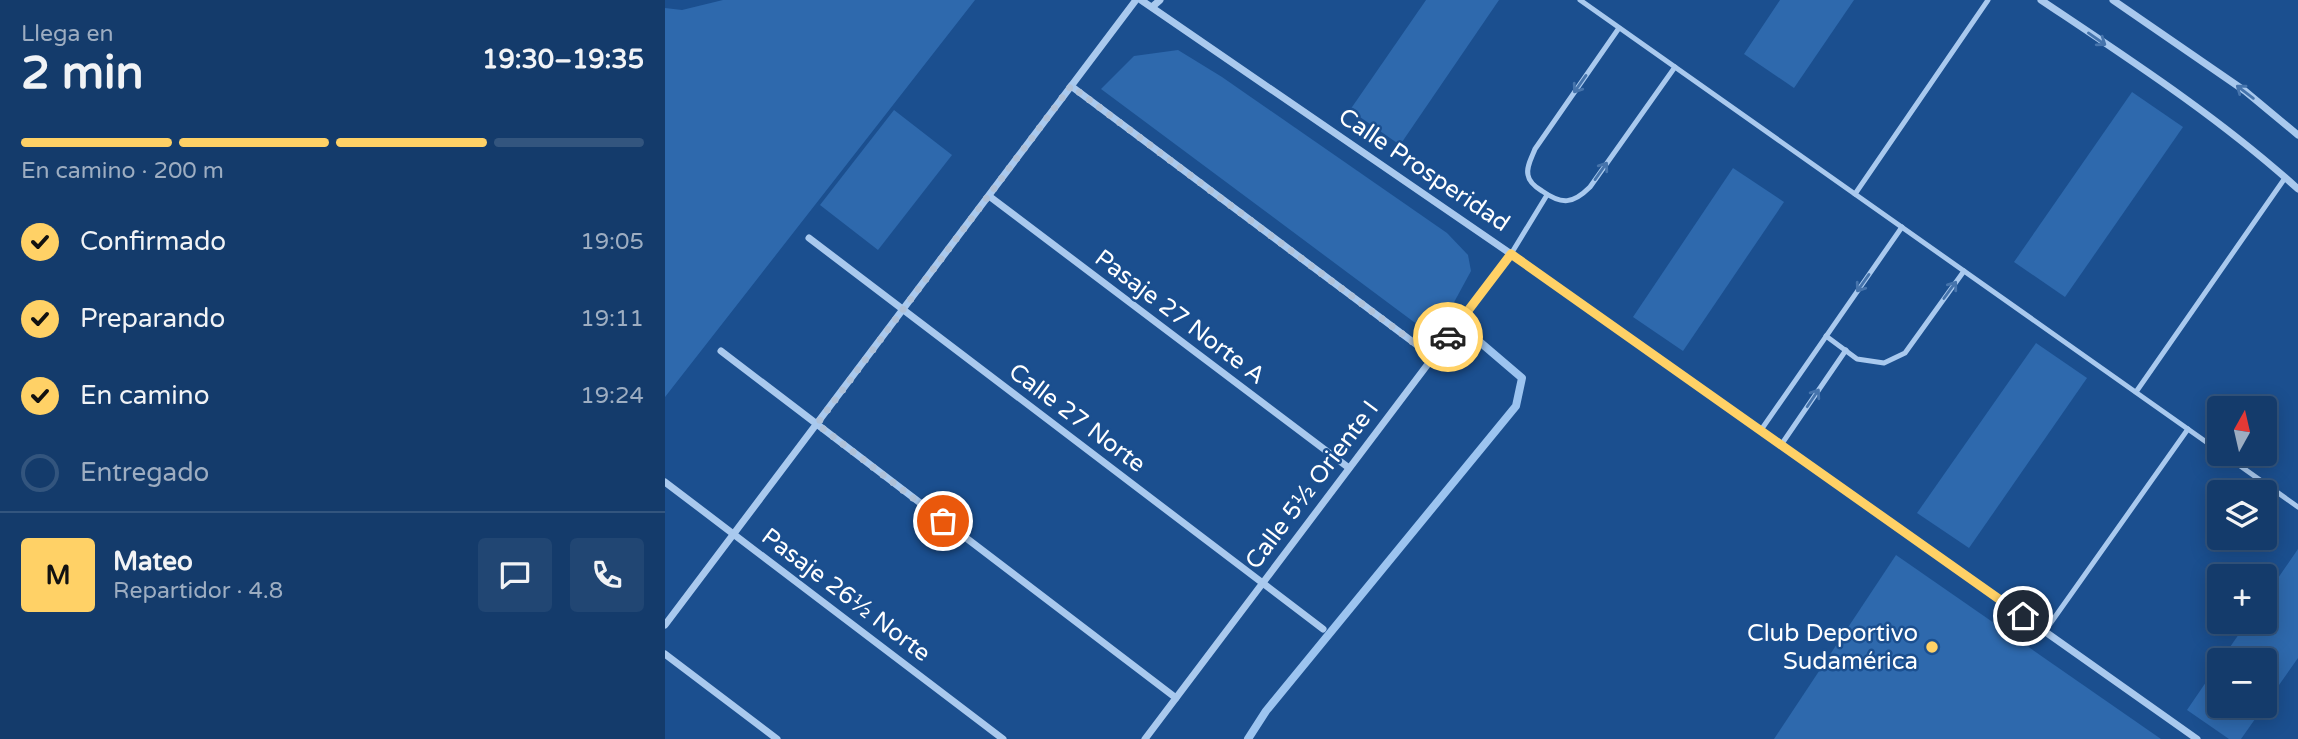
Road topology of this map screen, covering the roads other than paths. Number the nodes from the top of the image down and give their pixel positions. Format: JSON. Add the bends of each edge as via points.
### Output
{"nodes":[{"id":1,"x":1139,"y":0,"type":"edge"},
{"id":2,"x":1160,"y":0,"type":"edge"},
{"id":3,"x":1580,"y":0,"type":"edge"},
{"id":4,"x":1988,"y":0,"type":"edge"},
{"id":5,"x":2041,"y":0,"type":"edge"},
{"id":6,"x":2113,"y":0,"type":"edge"},
{"id":7,"x":1152,"y":7,"type":"junction"},
{"id":8,"x":1619,"y":27,"type":"junction"},
{"id":9,"x":1675,"y":67,"type":"junction"},
{"id":10,"x":1071,"y":86,"type":"junction"},
{"id":11,"x":2298,"y":135,"type":"edge"},
{"id":12,"x":2285,"y":177,"type":"junction"},
{"id":13,"x":2298,"y":189,"type":"edge"},
{"id":14,"x":1855,"y":194,"type":"junction"},
{"id":15,"x":1547,"y":195,"type":"junction"},
{"id":16,"x":989,"y":196,"type":"junction"},
{"id":17,"x":1902,"y":227,"type":"junction"},
{"id":18,"x":809,"y":239,"type":"dead end"},
{"id":19,"x":1511,"y":254,"type":"junction"},
{"id":20,"x":1964,"y":271,"type":"junction"},
{"id":21,"x":903,"y":310,"type":"junction"},
{"id":22,"x":1826,"y":336,"type":"junction"},
{"id":23,"x":1846,"y":350,"type":"junction"},
{"id":24,"x":721,"y":351,"type":"dead end"},
{"id":25,"x":1433,"y":357,"type":"junction"},
{"id":26,"x":2136,"y":392,"type":"junction"},
{"id":27,"x":817,"y":424,"type":"junction"},
{"id":28,"x":2188,"y":429,"type":"junction"},
{"id":29,"x":1761,"y":430,"type":"junction"},
{"id":30,"x":2207,"y":443,"type":"edge"},
{"id":31,"x":1781,"y":445,"type":"junction"},
{"id":32,"x":2240,"y":466,"type":"edge"},
{"id":33,"x":1349,"y":468,"type":"junction"},
{"id":34,"x":665,"y":482,"type":"edge"},
{"id":35,"x":2298,"y":507,"type":"edge"},
{"id":36,"x":734,"y":534,"type":"junction"},
{"id":37,"x":1262,"y":583,"type":"junction"},
{"id":38,"x":665,"y":625,"type":"edge"},
{"id":39,"x":1323,"y":629,"type":"dead end"},
{"id":40,"x":2045,"y":631,"type":"junction"},
{"id":41,"x":665,"y":654,"type":"edge"},
{"id":42,"x":1176,"y":698,"type":"junction"},
{"id":43,"x":777,"y":739,"type":"edge"},
{"id":44,"x":1003,"y":739,"type":"edge"},
{"id":45,"x":1145,"y":739,"type":"edge"},
{"id":46,"x":2197,"y":739,"type":"edge"}],
"edges":[{"from":1,"to":7,"type":"street","name":"Calle Prosperidad"},
{"from":1,"to":10,"type":"street"},
{"from":2,"to":7,"type":"street"},
{"from":3,"to":8,"type":"lane"},
{"from":4,"to":14,"type":"lane"},
{"from":5,"to":12,"type":"street","one_way":true,"via":[[2224,128]]},
{"from":11,"to":6,"type":"street","one_way":true,"via":[[2245,91]]},
{"from":7,"to":19,"type":"street","name":"Calle Prosperidad"},
{"from":8,"to":9,"type":"lane"},
{"from":8,"to":15,"type":"lane","one_way":true,"via":[[1528,164],[1527,176]]},
{"from":9,"to":14,"type":"lane"},
{"from":15,"to":9,"type":"lane","one_way":true,"via":[[1569,201],[1581,197]]},
{"from":10,"to":16,"type":"street"},
{"from":10,"to":25,"type":"street"},
{"from":12,"to":13,"type":"street"},
{"from":12,"to":26,"type":"lane"},
{"from":14,"to":17,"type":"lane"},
{"from":15,"to":19,"type":"lane"},
{"from":16,"to":21,"type":"street"},
{"from":16,"to":33,"type":"street","name":"Pasaje 27 Norte A"},
{"from":17,"to":20,"type":"lane"},
{"from":17,"to":22,"type":"lane","one_way":true},
{"from":18,"to":21,"type":"street","name":"Calle 27 Norte"},
{"from":19,"to":25,"type":"street","name":"Calle 5½ Oriente I"},
{"from":19,"to":29,"type":"street","name":"Calle Prosperidad"},
{"from":23,"to":20,"type":"lane","one_way":true,"via":[[1857,359],[1884,363],[1905,352]]},
{"from":20,"to":26,"type":"lane"},
{"from":21,"to":27,"type":"street"},
{"from":21,"to":37,"type":"street","name":"Calle 27 Norte"},
{"from":22,"to":23,"type":"lane"},
{"from":22,"to":29,"type":"lane"},
{"from":31,"to":23,"type":"lane","one_way":true},
{"from":24,"to":27,"type":"street"},
{"from":25,"to":33,"type":"street","name":"Calle 5½ Oriente I"},
{"from":26,"to":28,"type":"lane"},
{"from":27,"to":36,"type":"street"},
{"from":27,"to":42,"type":"street"},
{"from":28,"to":30,"type":"lane"},
{"from":28,"to":40,"type":"lane"},
{"from":29,"to":31,"type":"street","name":"Calle Prosperidad"},
{"from":31,"to":40,"type":"street","name":"Calle Prosperidad"},
{"from":32,"to":35,"type":"lane"},
{"from":33,"to":37,"type":"street","name":"Calle 5½ Oriente I"},
{"from":34,"to":36,"type":"street","name":"Pasaje 26½ Norte"},
{"from":36,"to":38,"type":"street"},
{"from":36,"to":44,"type":"street","name":"Pasaje 26½ Norte"},
{"from":37,"to":39,"type":"street","name":"Calle 27 Norte"},
{"from":37,"to":42,"type":"street","name":"Calle 5½ Oriente I"},
{"from":40,"to":46,"type":"street","name":"Calle Prosperidad"},
{"from":41,"to":43,"type":"street"},
{"from":42,"to":45,"type":"street","name":"Calle 5½ Oriente I"}]}
